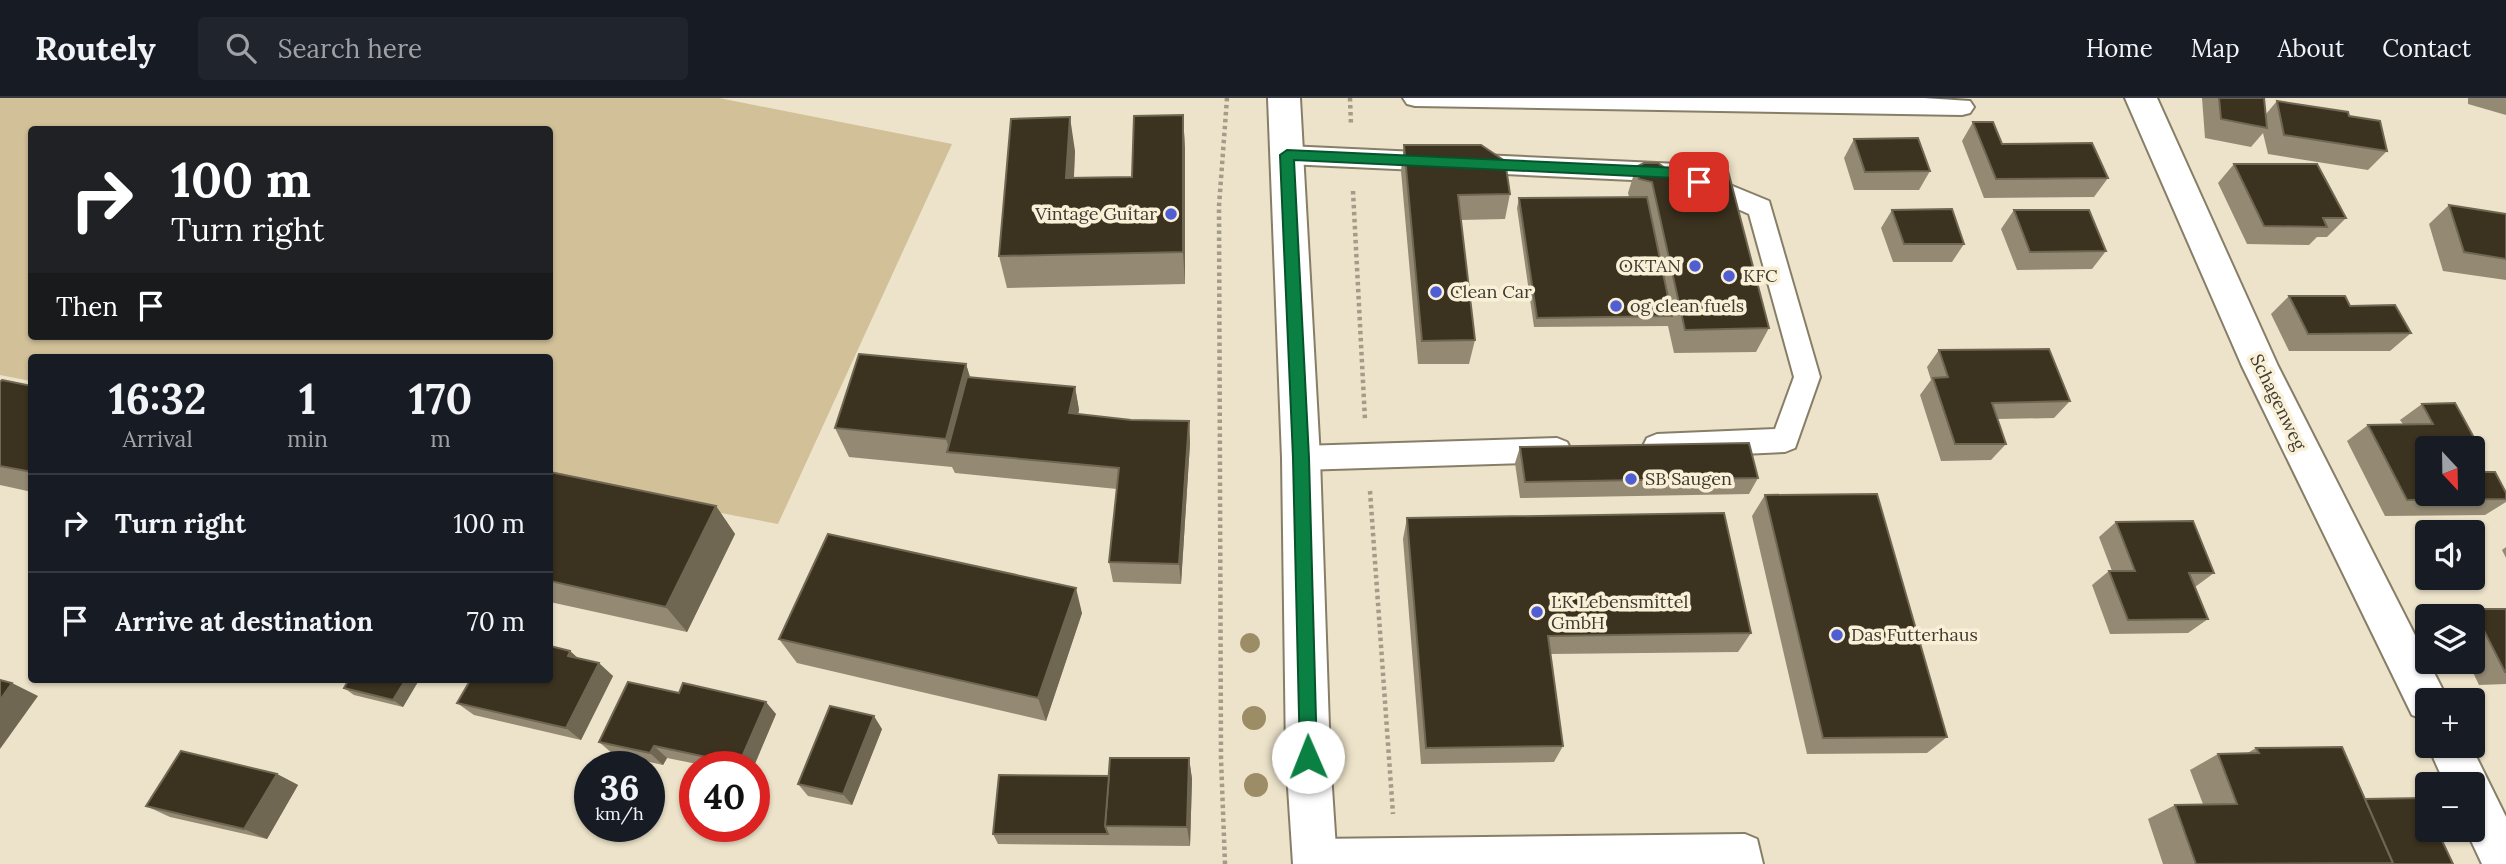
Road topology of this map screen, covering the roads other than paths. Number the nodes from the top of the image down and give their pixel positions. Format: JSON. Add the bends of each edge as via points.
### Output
{"nodes":[{"id":1,"x":1283,"y":98,"type":"edge"},
{"id":2,"x":1415,"y":98,"type":"edge"},
{"id":3,"x":2141,"y":98,"type":"edge"},
{"id":4,"x":1962,"y":107,"type":"dead end"},
{"id":5,"x":1287,"y":155,"type":"junction"},
{"id":6,"x":1632,"y":447,"type":"edge"},
{"id":7,"x":1576,"y":449,"type":"edge"},
{"id":8,"x":1301,"y":458,"type":"junction"},
{"id":9,"x":2421,"y":688,"type":"edge"},
{"id":10,"x":2485,"y":822,"type":"edge"},
{"id":11,"x":1315,"y":859,"type":"edge"},
{"id":12,"x":1747,"y":864,"type":"edge"},
{"id":13,"x":2505,"y":864,"type":"edge"}],
"edges":[{"from":1,"to":5,"type":"street"},
{"from":2,"to":4,"type":"lane"},
{"from":3,"to":9,"type":"street","name":"Schagenweg","via":[[2260,366]]},
{"from":5,"to":6,"type":"lane","via":[[1679,173],[1760,208],[1807,377],[1784,440]]},
{"from":5,"to":8,"type":"street"},
{"from":7,"to":8,"type":"lane"},
{"from":8,"to":11,"type":"street"},
{"from":10,"to":13,"type":"street"},
{"from":11,"to":12,"type":"lane","via":[[1501,850],[1745,850]]}]}
